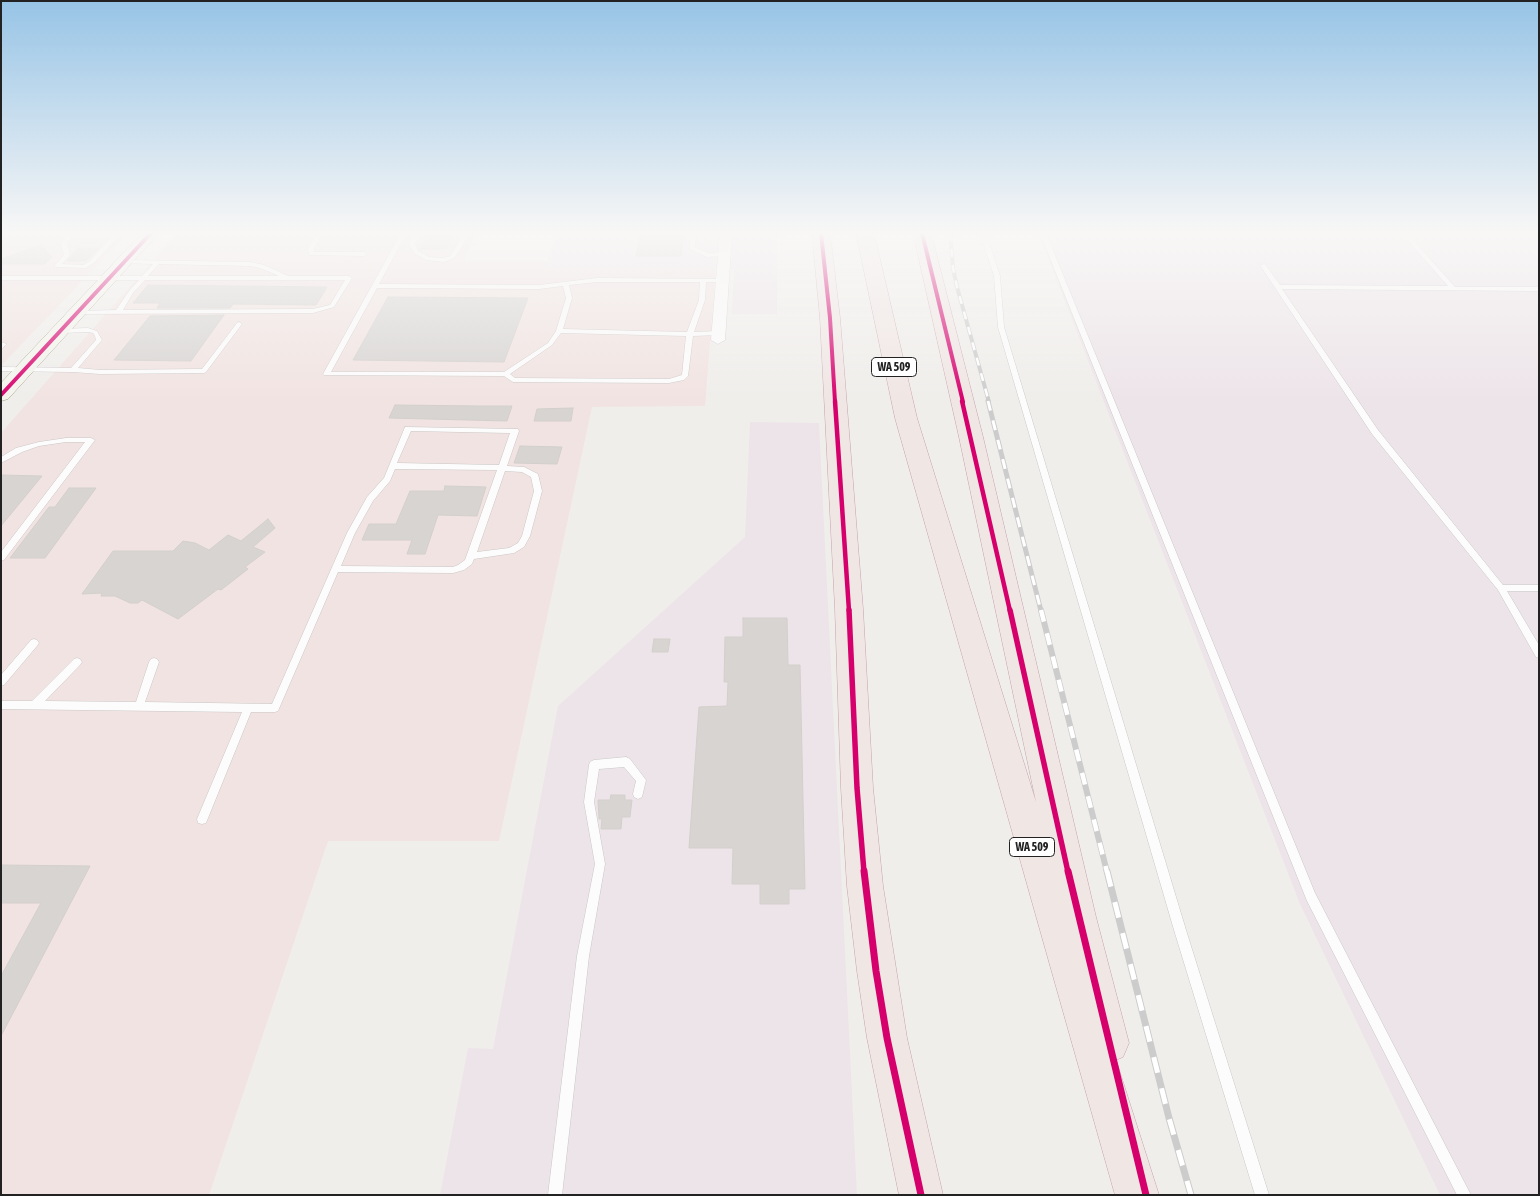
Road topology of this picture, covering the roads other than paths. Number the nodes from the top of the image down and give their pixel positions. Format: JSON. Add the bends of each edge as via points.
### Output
{"nodes":[{"id":1,"x":99,"y":289,"type":"edge"},
{"id":2,"x":135,"y":289,"type":"edge"},
{"id":3,"x":342,"y":289,"type":"edge"},
{"id":4,"x":373,"y":289,"type":"edge"},
{"id":5,"x":567,"y":289,"type":"edge"},
{"id":6,"x":702,"y":289,"type":"edge"},
{"id":7,"x":722,"y":289,"type":"edge"},
{"id":8,"x":827,"y":289,"type":"edge"},
{"id":9,"x":841,"y":289,"type":"edge"},
{"id":10,"x":877,"y":289,"type":"edge"},
{"id":11,"x":935,"y":289,"type":"edge"},
{"id":12,"x":998,"y":289,"type":"edge"},
{"id":13,"x":1066,"y":289,"type":"edge"},
{"id":14,"x":1280,"y":289,"type":"edge"},
{"id":15,"x":1523,"y":289,"type":"edge"},
{"id":16,"x":1539,"y":289,"type":"edge"},
{"id":17,"x":78,"y":312,"type":"junction"},
{"id":18,"x":118,"y":312,"type":"junction"},
{"id":19,"x":238,"y":324,"type":"dead end"},
{"id":20,"x":61,"y":331,"type":"junction"},
{"id":21,"x":559,"y":331,"type":"junction"},
{"id":22,"x":690,"y":334,"type":"junction"},
{"id":23,"x":719,"y":336,"type":"joint"},
{"id":24,"x":1,"y":369,"type":"edge"},
{"id":25,"x":25,"y":369,"type":"junction"},
{"id":26,"x":73,"y":370,"type":"junction"},
{"id":27,"x":506,"y":374,"type":"junction"},
{"id":28,"x":1,"y":395,"type":"edge"},
{"id":29,"x":1,"y":461,"type":"edge"},
{"id":30,"x":393,"y":466,"type":"junction"},
{"id":31,"x":504,"y":468,"type":"junction"},
{"id":32,"x":473,"y":556,"type":"junction"},
{"id":33,"x":1,"y":558,"type":"edge"},
{"id":34,"x":846,"y":564,"type":"junction"},
{"id":35,"x":335,"y":569,"type":"junction"},
{"id":36,"x":1501,"y":588,"type":"junction"},
{"id":37,"x":1539,"y":588,"type":"edge"},
{"id":38,"x":34,"y":643,"type":"dead end"},
{"id":39,"x":1539,"y":654,"type":"edge"},
{"id":40,"x":77,"y":662,"type":"dead end"},
{"id":41,"x":154,"y":662,"type":"dead end"},
{"id":42,"x":1,"y":682,"type":"edge"},
{"id":43,"x":1,"y":706,"type":"edge"},
{"id":44,"x":34,"y":706,"type":"junction"},
{"id":45,"x":139,"y":707,"type":"junction"},
{"id":46,"x":248,"y":708,"type":"junction"},
{"id":47,"x":638,"y":794,"type":"dead end"},
{"id":48,"x":202,"y":820,"type":"dead end"},
{"id":49,"x":555,"y":1195,"type":"edge"},
{"id":50,"x":921,"y":1195,"type":"edge"},
{"id":51,"x":1137,"y":1195,"type":"edge"},
{"id":52,"x":1146,"y":1195,"type":"edge"},
{"id":53,"x":1262,"y":1195,"type":"edge"},
{"id":54,"x":1464,"y":1195,"type":"edge"}],
"edges":[{"from":1,"to":17,"type":"main road"},
{"from":2,"to":18,"type":"lane"},
{"from":3,"to":18,"type":"lane","via":[[332,306],[313,311]]},
{"from":4,"to":27,"type":"lane","via":[[326,374]]},
{"from":5,"to":21,"type":"lane","via":[[569,298]]},
{"from":6,"to":22,"type":"lane","via":[[702,300]]},
{"from":7,"to":23,"type":"street"},
{"from":8,"to":34,"type":"highway"},
{"from":9,"to":34,"type":"highway"},
{"from":10,"to":51,"type":"highway","number":"WA 509","via":[[906,418],[929,499]]},
{"from":11,"to":52,"type":"highway","via":[[1078,917]]},
{"from":12,"to":53,"type":"lane","via":[[1001,328]]},
{"from":13,"to":54,"type":"lane","via":[[1311,897]]},
{"from":14,"to":36,"type":"lane","via":[[1375,432]]},
{"from":15,"to":16,"type":"lane"},
{"from":17,"to":18,"type":"lane"},
{"from":17,"to":20,"type":"main road"},
{"from":19,"to":26,"type":"lane","via":[[204,371]]},
{"from":20,"to":25,"type":"main road"},
{"from":20,"to":26,"type":"lane","via":[[88,330],[98,336],[99,340]]},
{"from":21,"to":22,"type":"lane"},
{"from":21,"to":27,"type":"lane","via":[[550,344]]},
{"from":22,"to":23,"type":"lane"},
{"from":22,"to":27,"type":"lane","via":[[685,376],[669,381],[513,380]]},
{"from":24,"to":25,"type":"lane"},
{"from":25,"to":26,"type":"lane"},
{"from":25,"to":28,"type":"main road"},
{"from":29,"to":33,"type":"lane","via":[[39,444],[91,440]]},
{"from":30,"to":31,"type":"lane"},
{"from":30,"to":31,"type":"lane","via":[[408,429],[516,431]]},
{"from":30,"to":35,"type":"lane","via":[[388,479],[360,516]]},
{"from":31,"to":32,"type":"lane"},
{"from":31,"to":32,"type":"lane","via":[[524,470],[535,476],[538,483],[526,536],[521,545],[511,551]]},
{"from":32,"to":35,"type":"lane","via":[[469,562],[453,570]]},
{"from":34,"to":50,"type":"highway","via":[[856,788],[870,927],[889,1048]]},
{"from":35,"to":46,"type":"lane","via":[[275,708]]},
{"from":36,"to":37,"type":"lane"},
{"from":36,"to":39,"type":"lane"},
{"from":38,"to":42,"type":"lane"},
{"from":40,"to":44,"type":"lane"},
{"from":41,"to":45,"type":"lane"},
{"from":43,"to":44,"type":"lane"},
{"from":44,"to":45,"type":"lane"},
{"from":45,"to":46,"type":"lane"},
{"from":46,"to":48,"type":"lane"},
{"from":47,"to":49,"type":"lane","via":[[641,780],[626,762],[594,765],[589,802],[600,864],[583,956]]}]}
